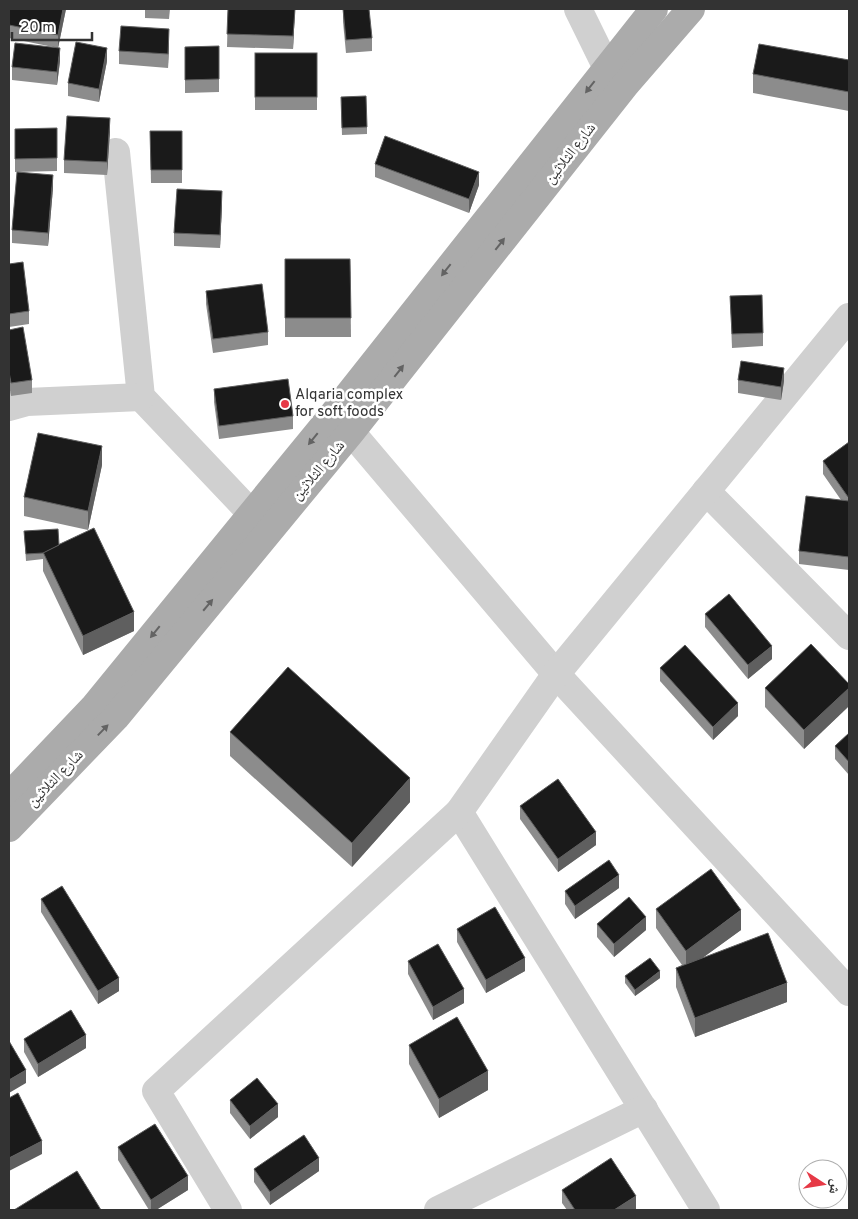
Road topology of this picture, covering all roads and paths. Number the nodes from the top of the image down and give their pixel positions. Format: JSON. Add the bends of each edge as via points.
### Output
{"nodes":[{"id":1,"x":578,"y":9,"type":"edge"},
{"id":2,"x":654,"y":9,"type":"edge"},
{"id":3,"x":691,"y":9,"type":"edge"},
{"id":4,"x":606,"y":66,"type":"junction"},
{"id":5,"x":116,"y":152,"type":"dead end"},
{"id":6,"x":849,"y":317,"type":"edge"},
{"id":7,"x":142,"y":397,"type":"junction"},
{"id":8,"x":9,"y":407,"type":"edge"},
{"id":9,"x":341,"y":425,"type":"junction"},
{"id":10,"x":706,"y":491,"type":"junction"},
{"id":11,"x":252,"y":514,"type":"junction"},
{"id":12,"x":849,"y":636,"type":"edge"},
{"id":13,"x":556,"y":674,"type":"junction"},
{"id":14,"x":9,"y":796,"type":"edge"},
{"id":15,"x":458,"y":812,"type":"junction"},
{"id":16,"x":9,"y":828,"type":"edge"},
{"id":17,"x":849,"y":992,"type":"edge"},
{"id":18,"x":644,"y":1110,"type":"junction"},
{"id":19,"x":228,"y":1210,"type":"edge"},
{"id":20,"x":438,"y":1210,"type":"edge"},
{"id":21,"x":706,"y":1210,"type":"edge"}],
"edges":[{"from":1,"to":4,"type":"street"},
{"from":2,"to":4,"type":"main road","name":"شارع الثلاثين"},
{"from":9,"to":3,"type":"main road","name":"شارع الثلاثين","one_way":true},
{"from":4,"to":9,"type":"main road","name":"شارع الثلاثين","one_way":true},
{"from":5,"to":7,"type":"street"},
{"from":6,"to":10,"type":"street"},
{"from":7,"to":8,"type":"street","via":[[27,402]]},
{"from":7,"to":11,"type":"street"},
{"from":9,"to":11,"type":"main road","name":"شارع الثلاثين","one_way":true},
{"from":9,"to":13,"type":"street"},
{"from":16,"to":9,"type":"main road","name":"شارع الثلاثين","one_way":true,"via":[[116,717]]},
{"from":10,"to":12,"type":"street"},
{"from":10,"to":13,"type":"street"},
{"from":11,"to":14,"type":"main road","name":"شارع الثلاثين","one_way":true,"via":[[93,708]]},
{"from":13,"to":15,"type":"street"},
{"from":13,"to":17,"type":"street"},
{"from":15,"to":18,"type":"street"},
{"from":15,"to":19,"type":"street","via":[[156,1091]]},
{"from":18,"to":20,"type":"street"},
{"from":18,"to":21,"type":"street"}]}
